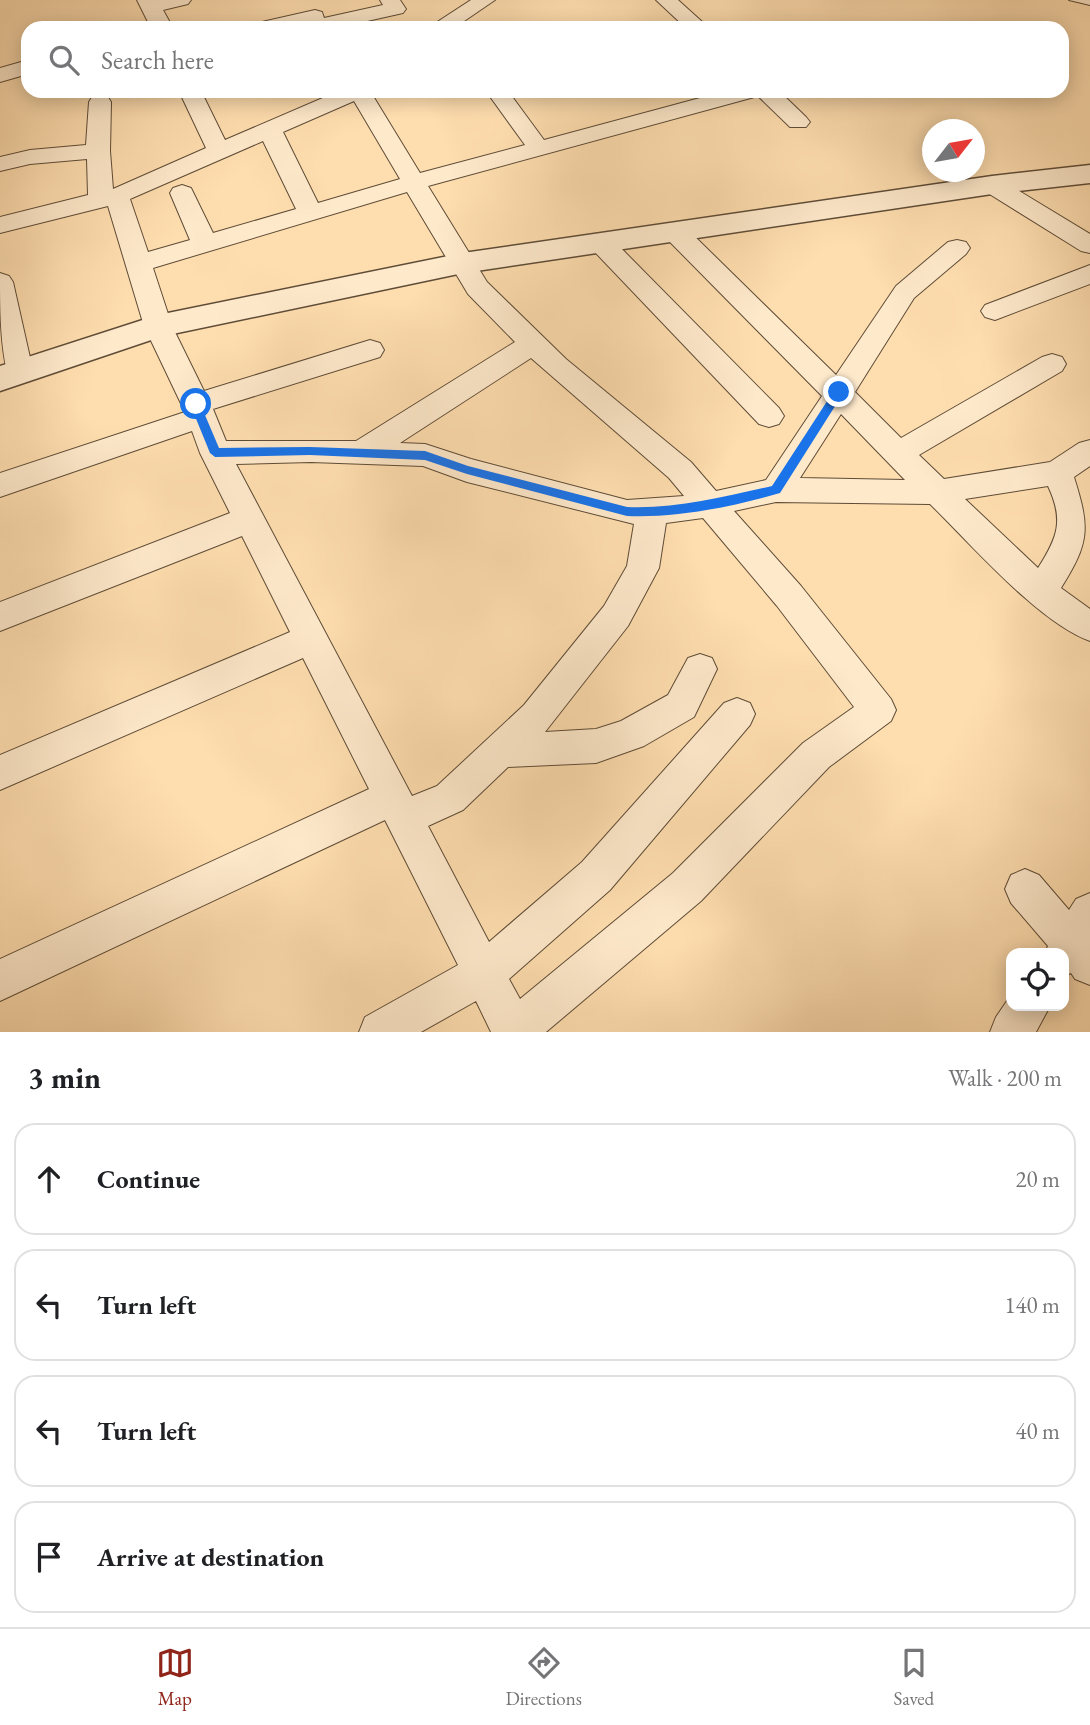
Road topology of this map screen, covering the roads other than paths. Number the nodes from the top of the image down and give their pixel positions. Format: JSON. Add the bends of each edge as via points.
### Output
{"nodes":[{"id":1,"x":181,"y":0,"type":"edge"},
{"id":2,"x":390,"y":0,"type":"edge"},
{"id":3,"x":485,"y":0,"type":"edge"},
{"id":4,"x":666,"y":0,"type":"edge"},
{"id":5,"x":1074,"y":0,"type":"edge"},
{"id":6,"x":1090,"y":2,"type":"edge"},
{"id":7,"x":149,"y":3,"type":"edge"},
{"id":8,"x":316,"y":17,"type":"edge"},
{"id":9,"x":158,"y":21,"type":"edge"},
{"id":10,"x":296,"y":21,"type":"edge"},
{"id":11,"x":450,"y":21,"type":"edge"},
{"id":12,"x":690,"y":21,"type":"edge"},
{"id":13,"x":21,"y":69,"type":"edge"},
{"id":14,"x":0,"y":75,"type":"edge"},
{"id":15,"x":193,"y":98,"type":"edge"},
{"id":16,"x":343,"y":98,"type":"edge"},
{"id":17,"x":363,"y":98,"type":"edge"},
{"id":18,"x":502,"y":98,"type":"edge"},
{"id":19,"x":726,"y":98,"type":"edge"},
{"id":20,"x":773,"y":98,"type":"edge"},
{"id":21,"x":100,"y":102,"type":"dead end"},
{"id":22,"x":798,"y":122,"type":"dead end"},
{"id":23,"x":270,"y":130,"type":"junction"},
{"id":24,"x":538,"y":149,"type":"junction"},
{"id":25,"x":98,"y":151,"type":"junction"},
{"id":26,"x":219,"y":152,"type":"junction"},
{"id":27,"x":0,"y":164,"type":"edge"},
{"id":28,"x":1090,"y":174,"type":"edge"},
{"id":29,"x":413,"y":183,"type":"junction"},
{"id":30,"x":992,"y":185,"type":"junction"},
{"id":31,"x":182,"y":192,"type":"dead end"},
{"id":32,"x":109,"y":198,"type":"junction"},
{"id":33,"x":310,"y":213,"type":"junction"},
{"id":34,"x":0,"y":225,"type":"edge"},
{"id":35,"x":674,"y":231,"type":"junction"},
{"id":36,"x":600,"y":242,"type":"junction"},
{"id":37,"x":205,"y":244,"type":"junction"},
{"id":38,"x":1090,"y":244,"type":"edge"},
{"id":39,"x":957,"y":248,"type":"dead end"},
{"id":40,"x":463,"y":263,"type":"junction"},
{"id":41,"x":137,"y":264,"type":"junction"},
{"id":42,"x":1090,"y":274,"type":"edge"},
{"id":43,"x":0,"y":282,"type":"edge"},
{"id":44,"x":995,"y":311,"type":"dead end"},
{"id":45,"x":158,"y":326,"type":"junction"},
{"id":46,"x":533,"y":343,"type":"junction"},
{"id":47,"x":370,"y":350,"type":"dead end"},
{"id":48,"x":1052,"y":364,"type":"dead end"},
{"id":49,"x":9,"y":375,"type":"edge"},
{"id":50,"x":839,"y":392,"type":"junction"},
{"id":51,"x":199,"y":411,"type":"junction"},
{"id":52,"x":769,"y":416,"type":"dead end"},
{"id":53,"x":1090,"y":451,"type":"edge"},
{"id":54,"x":215,"y":453,"type":"junction"},
{"id":55,"x":361,"y":453,"type":"junction"},
{"id":56,"x":899,"y":453,"type":"junction"},
{"id":57,"x":1057,"y":473,"type":"junction"},
{"id":58,"x":0,"y":485,"type":"edge"},
{"id":59,"x":776,"y":489,"type":"junction"},
{"id":60,"x":937,"y":492,"type":"junction"},
{"id":61,"x":710,"y":504,"type":"junction"},
{"id":62,"x":652,"y":513,"type":"junction"},
{"id":63,"x":250,"y":519,"type":"junction"},
{"id":64,"x":1041,"y":591,"type":"junction"},
{"id":65,"x":0,"y":617,"type":"edge"},
{"id":66,"x":1090,"y":627,"type":"edge"},
{"id":67,"x":311,"y":639,"type":"junction"},
{"id":68,"x":700,"y":669,"type":"dead end"},
{"id":69,"x":737,"y":714,"type":"dead end"},
{"id":70,"x":499,"y":751,"type":"junction"},
{"id":71,"x":0,"y":772,"type":"edge"},
{"id":72,"x":398,"y":807,"type":"junction"},
{"id":73,"x":1025,"y":889,"type":"dead end"},
{"id":74,"x":1079,"y":944,"type":"edge"},
{"id":75,"x":484,"y":973,"type":"junction"},
{"id":76,"x":0,"y":980,"type":"edge"},
{"id":77,"x":1026,"y":1011,"type":"edge"},
{"id":78,"x":380,"y":1032,"type":"edge"},
{"id":79,"x":514,"y":1032,"type":"edge"},
{"id":80,"x":1011,"y":1032,"type":"edge"}],
"edges":[{"from":1,"to":7,"type":"street"},
{"from":2,"to":8,"type":"street","via":[[396,9]]},
{"from":3,"to":11,"type":"street"},
{"from":4,"to":12,"type":"street"},
{"from":5,"to":6,"type":"lane"},
{"from":7,"to":9,"type":"street"},
{"from":8,"to":10,"type":"street"},
{"from":13,"to":14,"type":"street"},
{"from":15,"to":26,"type":"street"},
{"from":16,"to":23,"type":"street"},
{"from":17,"to":29,"type":"street"},
{"from":18,"to":24,"type":"street"},
{"from":19,"to":24,"type":"street"},
{"from":20,"to":22,"type":"street"},
{"from":21,"to":25,"type":"street"},
{"from":23,"to":26,"type":"street"},
{"from":23,"to":33,"type":"street"},
{"from":24,"to":29,"type":"street"},
{"from":25,"to":27,"type":"street"},
{"from":25,"to":32,"type":"street"},
{"from":26,"to":32,"type":"street"},
{"from":28,"to":30,"type":"street"},
{"from":29,"to":33,"type":"street"},
{"from":29,"to":40,"type":"street"},
{"from":30,"to":35,"type":"street"},
{"from":30,"to":38,"type":"street"},
{"from":31,"to":37,"type":"street"},
{"from":32,"to":34,"type":"street"},
{"from":32,"to":41,"type":"street"},
{"from":33,"to":37,"type":"street"},
{"from":35,"to":36,"type":"street"},
{"from":35,"to":50,"type":"street"},
{"from":36,"to":40,"type":"street"},
{"from":36,"to":52,"type":"street"},
{"from":37,"to":41,"type":"street"},
{"from":39,"to":50,"type":"street","via":[[905,292]]},
{"from":40,"to":45,"type":"street"},
{"from":40,"to":46,"type":"street","via":[[477,288]]},
{"from":41,"to":45,"type":"street"},
{"from":42,"to":44,"type":"street"},
{"from":43,"to":49,"type":"street"},
{"from":45,"to":49,"type":"street"},
{"from":45,"to":51,"type":"street"},
{"from":46,"to":55,"type":"street"},
{"from":46,"to":61,"type":"street","via":[[680,470]]},
{"from":47,"to":51,"type":"street"},
{"from":48,"to":56,"type":"street"},
{"from":50,"to":56,"type":"street"},
{"from":50,"to":59,"type":"street"},
{"from":51,"to":54,"type":"street"},
{"from":51,"to":58,"type":"street"},
{"from":53,"to":57,"type":"street"},
{"from":54,"to":55,"type":"street"},
{"from":54,"to":63,"type":"street"},
{"from":55,"to":62,"type":"street","via":[[425,456],[627,512]]},
{"from":56,"to":60,"type":"street"},
{"from":57,"to":60,"type":"street"},
{"from":57,"to":64,"type":"street","via":[[1074,525],[1062,560]]},
{"from":59,"to":60,"type":"street"},
{"from":59,"to":61,"type":"street"},
{"from":60,"to":64,"type":"street"},
{"from":61,"to":62,"type":"street"},
{"from":61,"to":79,"type":"street","via":[[878,710],[816,755],[687,887]]},
{"from":62,"to":70,"type":"street","via":[[643,568],[616,617],[537,716]]},
{"from":63,"to":65,"type":"street"},
{"from":63,"to":67,"type":"street"},
{"from":64,"to":66,"type":"street"},
{"from":67,"to":71,"type":"street"},
{"from":67,"to":72,"type":"street"},
{"from":68,"to":70,"type":"street","via":[[681,706],[631,734],[596,746]]},
{"from":69,"to":75,"type":"street","via":[[596,876]]},
{"from":70,"to":72,"type":"street","via":[[450,798]]},
{"from":72,"to":75,"type":"street"},
{"from":72,"to":76,"type":"street"},
{"from":73,"to":74,"type":"street"},
{"from":75,"to":78,"type":"street"},
{"from":75,"to":79,"type":"street"},
{"from":77,"to":80,"type":"street"}]}
